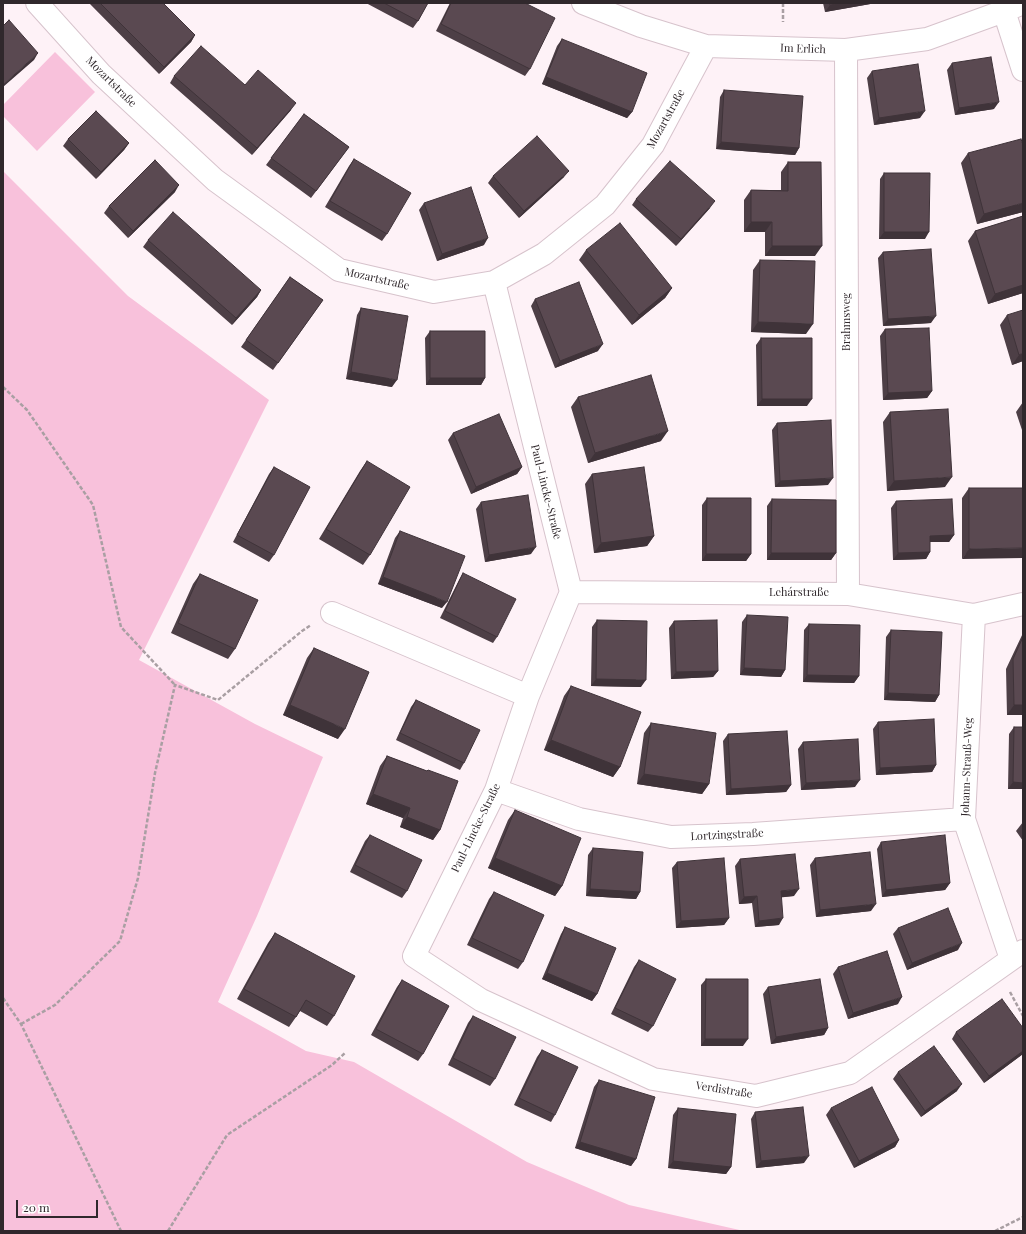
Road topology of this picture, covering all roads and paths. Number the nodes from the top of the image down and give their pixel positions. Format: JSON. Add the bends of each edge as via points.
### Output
{"nodes":[{"id":1,"x":37,"y":3,"type":"edge"},
{"id":2,"x":583,"y":3,"type":"edge"},
{"id":3,"x":1014,"y":7,"type":"edge"},
{"id":4,"x":706,"y":46,"type":"junction"},
{"id":5,"x":846,"y":50,"type":"junction"},
{"id":6,"x":1023,"y":70,"type":"edge"},
{"id":7,"x":494,"y":282,"type":"junction"},
{"id":8,"x":3,"y":387,"type":"edge"},
{"id":9,"x":571,"y":592,"type":"junction"},
{"id":10,"x":848,"y":594,"type":"junction"},
{"id":11,"x":1023,"y":604,"type":"edge"},
{"id":12,"x":332,"y":613,"type":"joint"},
{"id":13,"x":974,"y":615,"type":"junction"},
{"id":14,"x":175,"y":685,"type":"junction"},
{"id":15,"x":528,"y":696,"type":"junction"},
{"id":16,"x":496,"y":790,"type":"junction"},
{"id":17,"x":964,"y":819,"type":"junction"},
{"id":18,"x":1017,"y":955,"type":"edge"},
{"id":19,"x":414,"y":956,"type":"joint"},
{"id":20,"x":3,"y":998,"type":"edge"},
{"id":21,"x":21,"y":1024,"type":"junction"},
{"id":22,"x":346,"y":1052,"type":"dead end"},
{"id":23,"x":1023,"y":1217,"type":"edge"},
{"id":24,"x":121,"y":1231,"type":"edge"},
{"id":25,"x":168,"y":1231,"type":"edge"},
{"id":26,"x":995,"y":1231,"type":"edge"}],
"edges":[{"from":1,"to":7,"type":"street","name":"Mozartstraße","via":[[102,74],[215,180],[339,270],[434,292]]},
{"from":2,"to":4,"type":"street","name":"Im Erlich","via":[[641,26]]},
{"from":3,"to":5,"type":"street","name":"Im Erlich","via":[[927,39]]},
{"from":3,"to":6,"type":"street"},
{"from":4,"to":5,"type":"street","name":"Im Erlich"},
{"from":4,"to":7,"type":"street","name":"Mozartstraße","via":[[653,146],[605,205],[544,254]]},
{"from":5,"to":10,"type":"street","name":"Brahmsweg"},
{"from":7,"to":9,"type":"street","name":"Paul-Lincke-Straße"},
{"from":8,"to":14,"type":"path","via":[[27,410],[93,505],[122,627]]},
{"from":9,"to":10,"type":"street","name":"Lehárstraße"},
{"from":9,"to":15,"type":"street","name":"Paul-Lincke-Straße"},
{"from":10,"to":13,"type":"street","name":"Lehárstraße"},
{"from":11,"to":13,"type":"street","name":"Lehárstraße"},
{"from":12,"to":14,"type":"path","via":[[302,631],[218,700]]},
{"from":12,"to":15,"type":"street"},
{"from":13,"to":17,"type":"street","name":"Johann-Strauß-Weg"},
{"from":14,"to":21,"type":"path","via":[[155,772],[138,878],[120,941],[55,1005]]},
{"from":15,"to":16,"type":"street","name":"Paul-Lincke-Straße"},
{"from":16,"to":17,"type":"street","name":"Lortzingstraße","via":[[579,819],[671,837],[753,834]]},
{"from":16,"to":19,"type":"street","name":"Paul-Lincke-Straße"},
{"from":17,"to":18,"type":"street","name":"Johann-Strauß-Weg"},
{"from":18,"to":19,"type":"street","name":"Verdistraße","via":[[850,1073],[756,1096],[652,1079],[481,1000]]},
{"from":20,"to":21,"type":"path"},
{"from":21,"to":24,"type":"path"},
{"from":22,"to":25,"type":"path","via":[[332,1066],[227,1135]]},
{"from":23,"to":26,"type":"path"}]}
